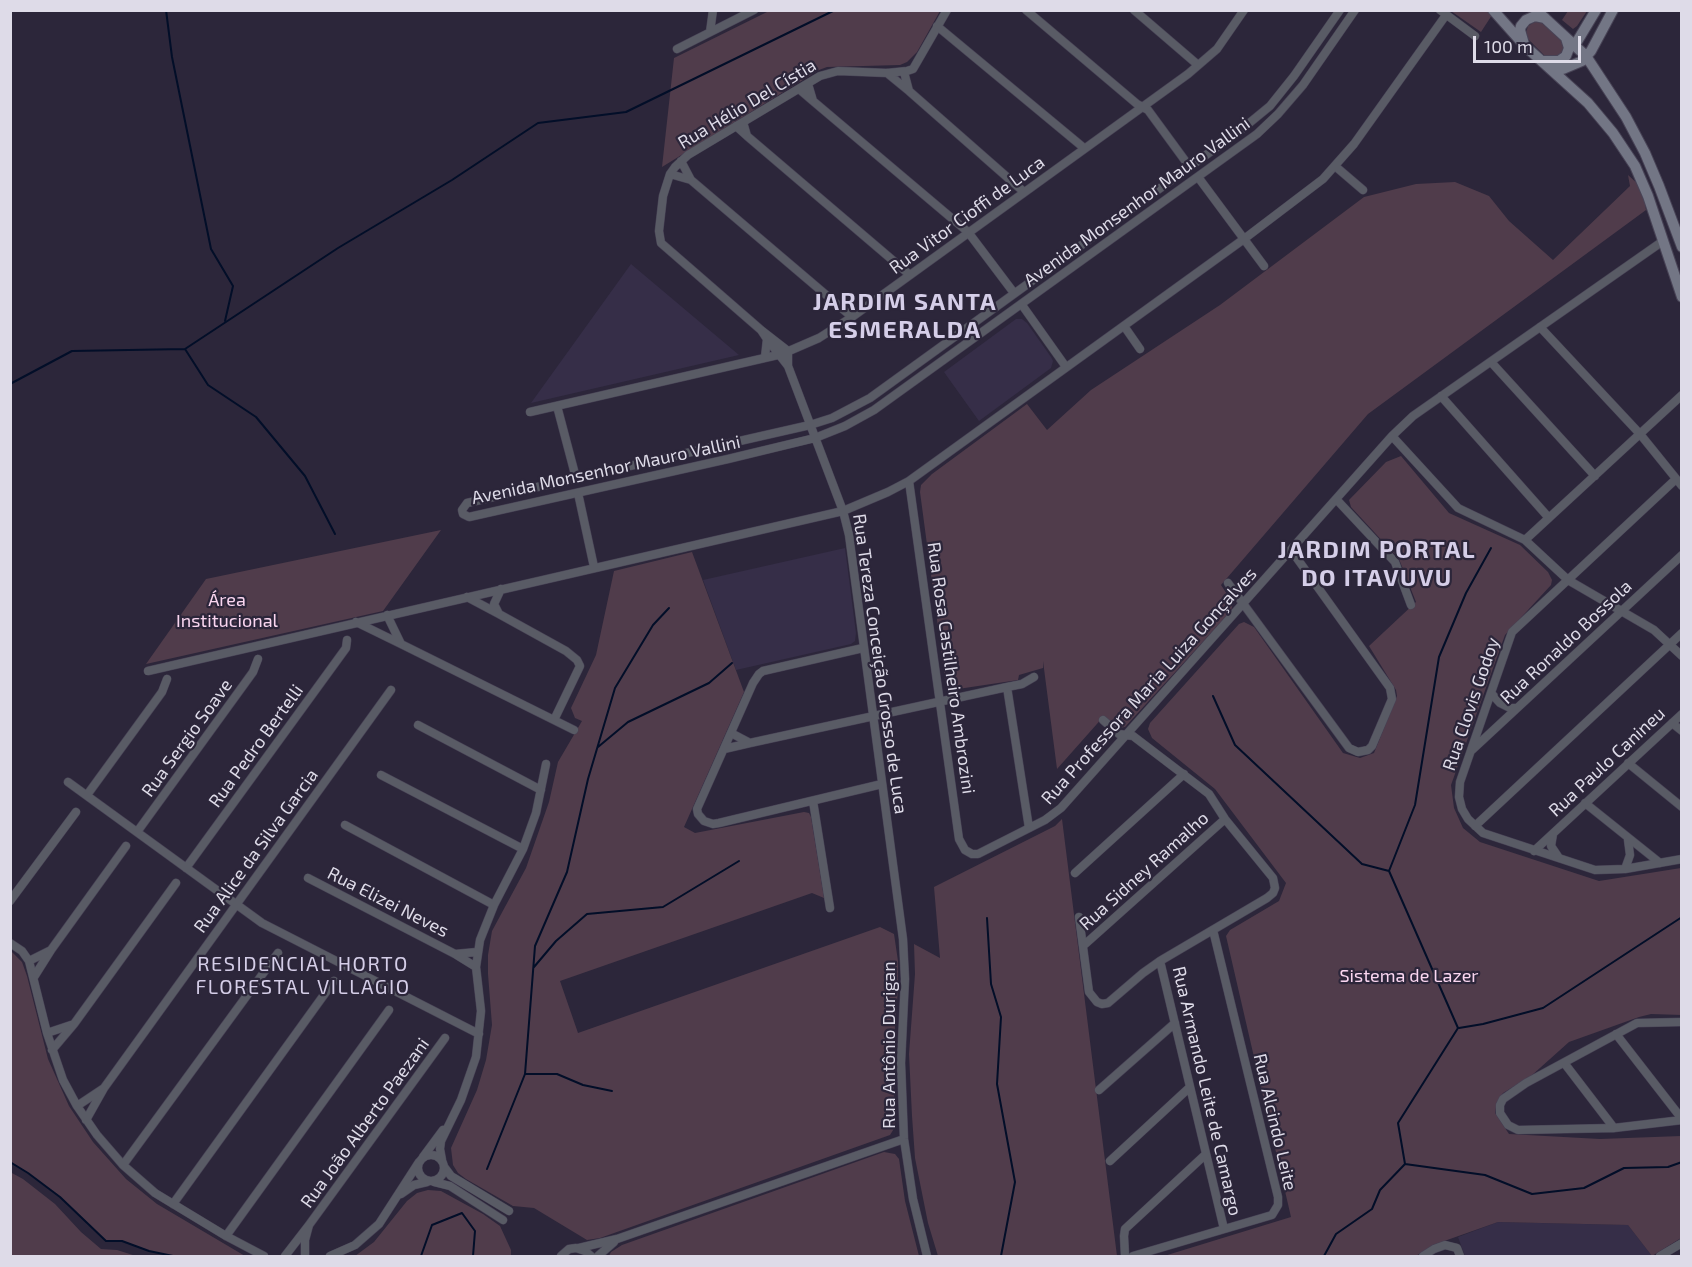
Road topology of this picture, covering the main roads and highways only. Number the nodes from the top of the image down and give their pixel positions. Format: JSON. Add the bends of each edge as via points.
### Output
{"nodes":[{"id":1,"x":1493,"y":10,"type":"edge"},
{"id":2,"x":1596,"y":10,"type":"edge"},
{"id":3,"x":1613,"y":10,"type":"edge"},
{"id":4,"x":1540,"y":13,"type":"edge"},
{"id":5,"x":1564,"y":35,"type":"junction"},
{"id":6,"x":1575,"y":45,"type":"junction"},
{"id":7,"x":1525,"y":46,"type":"junction"},
{"id":8,"x":1586,"y":56,"type":"junction"},
{"id":9,"x":1540,"y":60,"type":"junction"},
{"id":10,"x":1550,"y":68,"type":"junction"},
{"id":11,"x":1682,"y":247,"type":"edge"},
{"id":12,"x":1682,"y":297,"type":"edge"}],
"edges":[{"from":1,"to":7,"type":"main road"},
{"from":2,"to":6,"type":"main road"},
{"from":3,"to":8,"type":"main road"},
{"from":4,"to":5,"type":"main road"},
{"from":4,"to":7,"type":"main road","via":[[1521,26]]},
{"from":5,"to":6,"type":"main road"},
{"from":5,"to":9,"type":"main road","via":[[1569,48],[1566,56],[1555,62]]},
{"from":6,"to":8,"type":"main road"},
{"from":7,"to":9,"type":"main road"},
{"from":8,"to":10,"type":"main road","via":[[1563,69]]},
{"from":8,"to":11,"type":"main road","via":[[1645,153]]},
{"from":9,"to":10,"type":"main road"},
{"from":10,"to":12,"type":"main road","via":[[1588,103],[1635,166]]}]}
